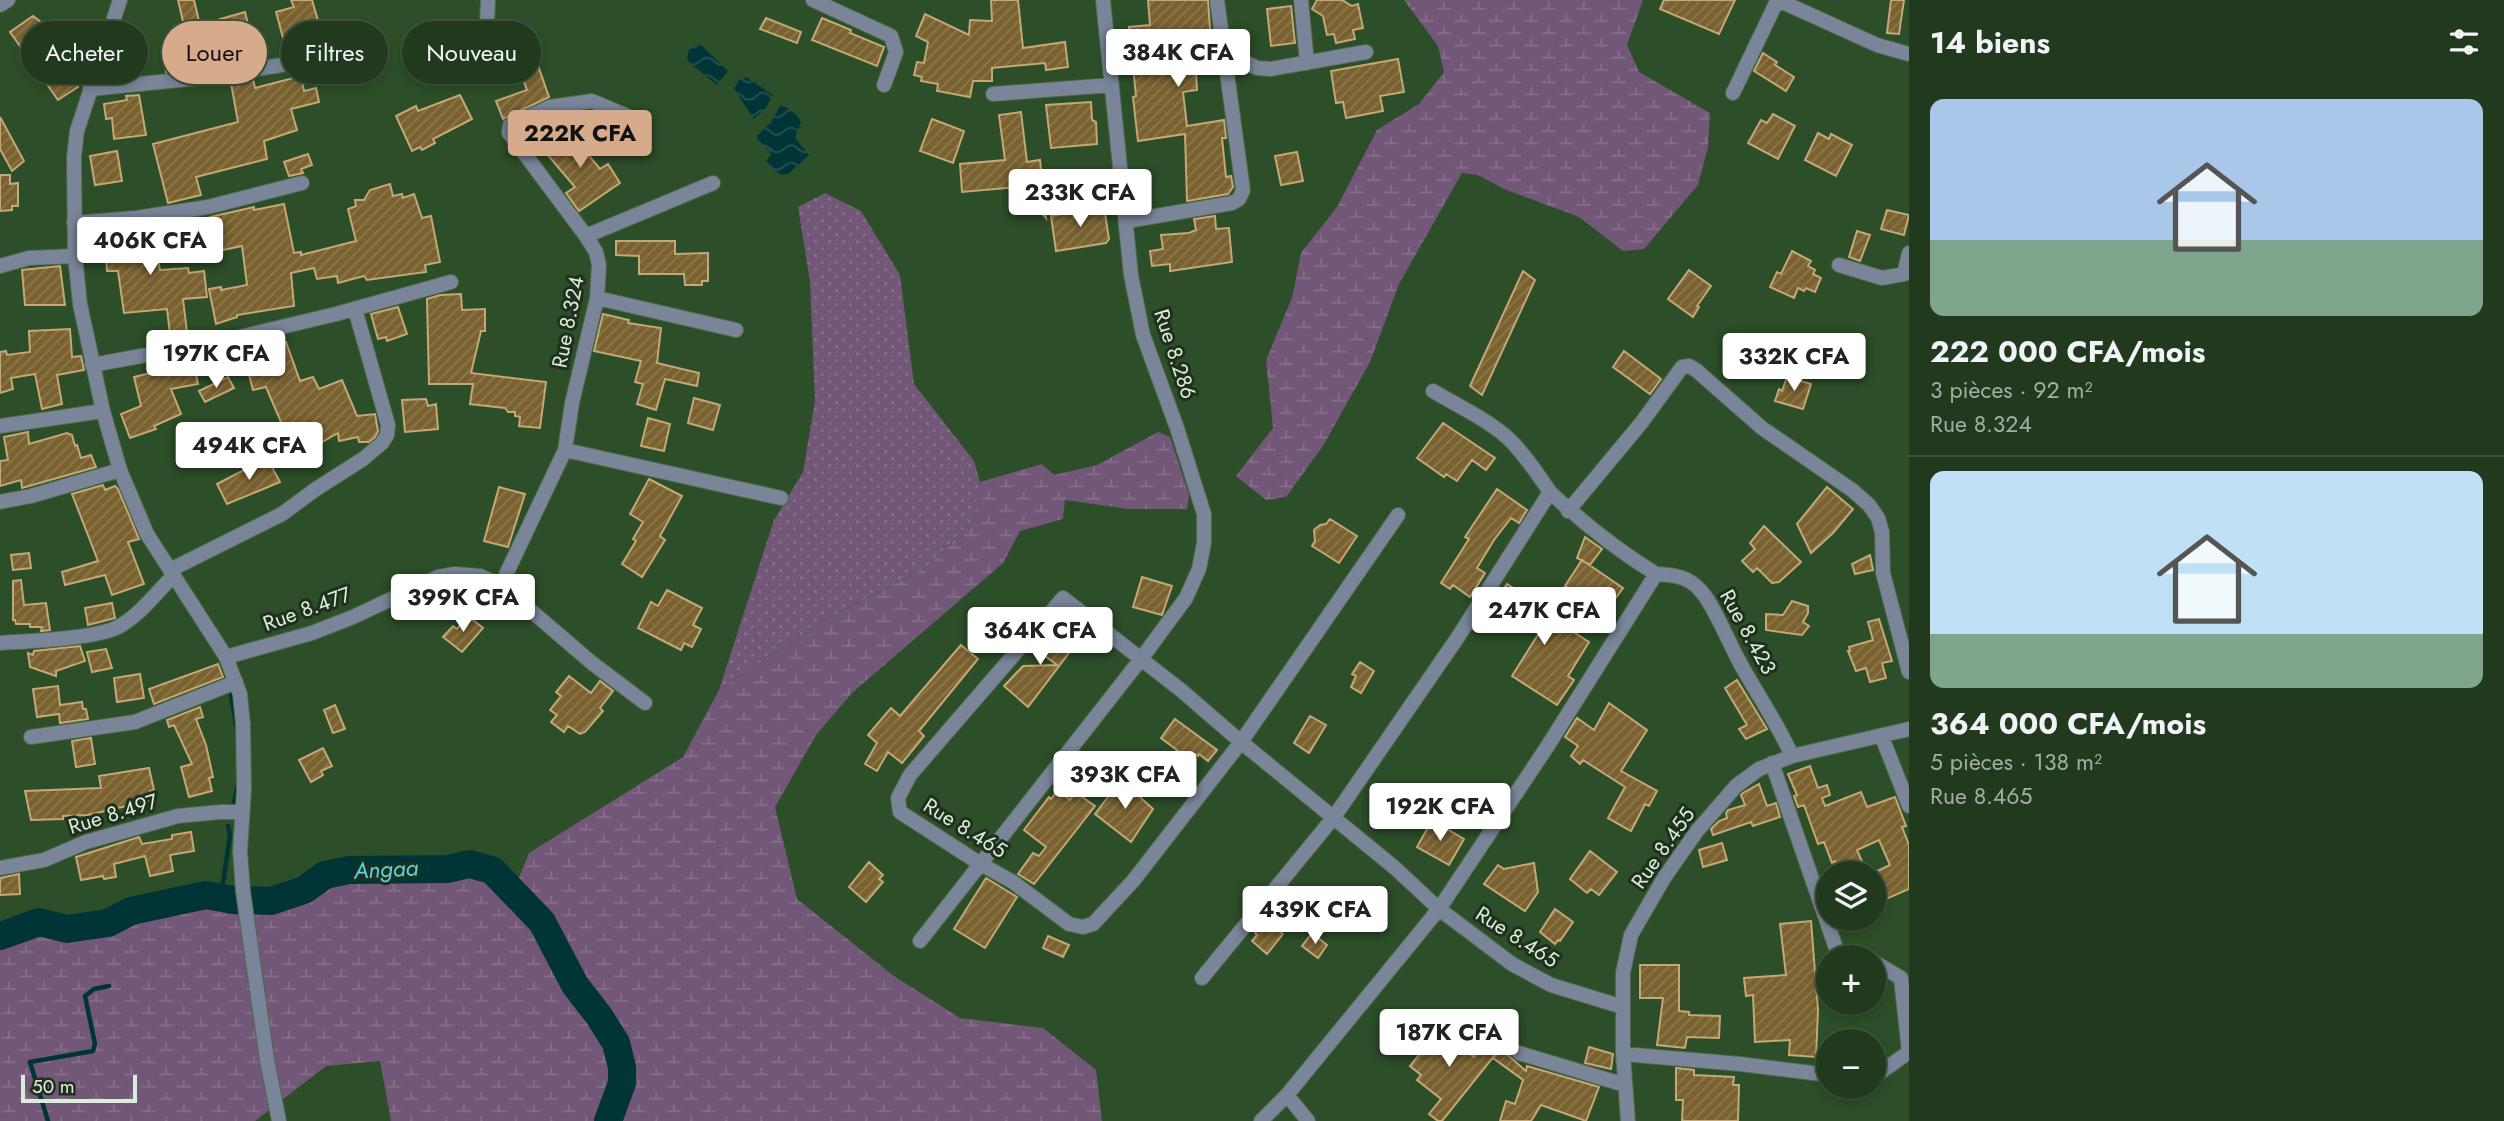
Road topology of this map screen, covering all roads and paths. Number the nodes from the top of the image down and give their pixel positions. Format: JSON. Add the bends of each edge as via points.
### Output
{"nodes":[{"id":1,"x":8,"y":0,"type":"edge"},
{"id":2,"x":120,"y":0,"type":"edge"},
{"id":3,"x":488,"y":0,"type":"edge"},
{"id":4,"x":813,"y":0,"type":"edge"},
{"id":5,"x":1103,"y":0,"type":"edge"},
{"id":6,"x":1217,"y":0,"type":"edge"},
{"id":7,"x":1301,"y":0,"type":"edge"},
{"id":8,"x":1777,"y":1,"type":"edge"},
{"id":9,"x":0,"y":5,"type":"edge"},
{"id":10,"x":487,"y":21,"type":"edge"},
{"id":11,"x":1224,"y":52,"type":"junction"},
{"id":12,"x":1366,"y":52,"type":"dead end"},
{"id":13,"x":1909,"y":54,"type":"edge"},
{"id":14,"x":1307,"y":62,"type":"junction"},
{"id":15,"x":281,"y":65,"type":"edge"},
{"id":16,"x":884,"y":85,"type":"dead end"},
{"id":17,"x":1112,"y":85,"type":"junction"},
{"id":18,"x":90,"y":89,"type":"junction"},
{"id":19,"x":1734,"y":93,"type":"dead end"},
{"id":20,"x":993,"y":94,"type":"dead end"},
{"id":21,"x":632,"y":118,"type":"dead end"},
{"id":22,"x":302,"y":183,"type":"dead end"},
{"id":23,"x":713,"y":183,"type":"dead end"},
{"id":24,"x":1126,"y":221,"type":"junction"},
{"id":25,"x":74,"y":223,"type":"junction"},
{"id":26,"x":586,"y":236,"type":"junction"},
{"id":27,"x":1909,"y":253,"type":"edge"},
{"id":28,"x":75,"y":256,"type":"junction"},
{"id":29,"x":1839,"y":265,"type":"dead end"},
{"id":30,"x":0,"y":266,"type":"edge"},
{"id":31,"x":1907,"y":275,"type":"edge"},
{"id":32,"x":451,"y":282,"type":"dead end"},
{"id":33,"x":597,"y":298,"type":"junction"},
{"id":34,"x":355,"y":309,"type":"junction"},
{"id":35,"x":736,"y":330,"type":"dead end"},
{"id":36,"x":92,"y":365,"type":"junction"},
{"id":37,"x":1433,"y":391,"type":"dead end"},
{"id":38,"x":103,"y":411,"type":"junction"},
{"id":39,"x":0,"y":426,"type":"edge"},
{"id":40,"x":565,"y":450,"type":"junction"},
{"id":41,"x":120,"y":470,"type":"junction"},
{"id":42,"x":1550,"y":492,"type":"junction"},
{"id":43,"x":781,"y":499,"type":"dead end"},
{"id":44,"x":0,"y":502,"type":"edge"},
{"id":45,"x":1568,"y":510,"type":"junction"},
{"id":46,"x":1398,"y":515,"type":"dead end"},
{"id":47,"x":172,"y":573,"type":"junction"},
{"id":48,"x":1656,"y":574,"type":"junction"},
{"id":49,"x":501,"y":585,"type":"junction"},
{"id":50,"x":0,"y":643,"type":"edge"},
{"id":51,"x":226,"y":657,"type":"junction"},
{"id":52,"x":1140,"y":659,"type":"junction"},
{"id":53,"x":1909,"y":672,"type":"edge"},
{"id":54,"x":236,"y":682,"type":"junction"},
{"id":55,"x":645,"y":703,"type":"dead end"},
{"id":56,"x":1909,"y":729,"type":"edge"},
{"id":57,"x":31,"y":737,"type":"dead end"},
{"id":58,"x":1882,"y":737,"type":"junction"},
{"id":59,"x":1241,"y":742,"type":"junction"},
{"id":60,"x":1792,"y":756,"type":"junction"},
{"id":61,"x":1772,"y":764,"type":"junction"},
{"id":62,"x":1909,"y":806,"type":"edge"},
{"id":63,"x":242,"y":812,"type":"junction"},
{"id":64,"x":1334,"y":817,"type":"junction"},
{"id":65,"x":979,"y":863,"type":"junction"},
{"id":66,"x":0,"y":868,"type":"edge"},
{"id":67,"x":1439,"y":909,"type":"junction"},
{"id":68,"x":920,"y":941,"type":"dead end"},
{"id":69,"x":1835,"y":945,"type":"edge"},
{"id":70,"x":1886,"y":969,"type":"edge"},
{"id":71,"x":1202,"y":978,"type":"dead end"},
{"id":72,"x":1623,"y":1007,"type":"junction"},
{"id":73,"x":1909,"y":1052,"type":"edge"},
{"id":74,"x":1519,"y":1053,"type":"dead end"},
{"id":75,"x":1623,"y":1054,"type":"junction"},
{"id":76,"x":1886,"y":1068,"type":"edge"},
{"id":77,"x":1816,"y":1073,"type":"edge"},
{"id":78,"x":1625,"y":1085,"type":"junction"},
{"id":79,"x":1286,"y":1095,"type":"junction"},
{"id":80,"x":279,"y":1121,"type":"edge"},
{"id":81,"x":1261,"y":1121,"type":"edge"},
{"id":82,"x":1308,"y":1121,"type":"edge"},
{"id":83,"x":1628,"y":1121,"type":"edge"}],
"edges":[{"from":1,"to":9,"type":"street"},
{"from":2,"to":18,"type":"street"},
{"from":3,"to":10,"type":"street"},
{"from":4,"to":16,"type":"street","via":[[891,36],[896,52]]},
{"from":5,"to":17,"type":"street","name":"Rue 8.286"},
{"from":6,"to":11,"type":"street"},
{"from":7,"to":14,"type":"street"},
{"from":8,"to":13,"type":"street","via":[[1877,45]]},
{"from":8,"to":19,"type":"street"},
{"from":11,"to":14,"type":"street","via":[[1264,69]]},
{"from":11,"to":24,"type":"street","via":[[1240,198]]},
{"from":12,"to":14,"type":"street"},
{"from":15,"to":18,"type":"street"},
{"from":17,"to":20,"type":"street"},
{"from":17,"to":24,"type":"street","name":"Rue 8.286"},
{"from":18,"to":25,"type":"street","via":[[77,131]]},
{"from":21,"to":26,"type":"street","name":"Rue 8.324","via":[[592,101],[550,107],[510,125],[509,133]]},
{"from":22,"to":25,"type":"street","via":[[208,207]]},
{"from":23,"to":26,"type":"street"},
{"from":24,"to":52,"type":"street","name":"Rue 8.286","via":[[1143,335],[1204,514],[1204,542],[1195,579]]},
{"from":25,"to":28,"type":"street"},
{"from":26,"to":33,"type":"street","name":"Rue 8.324","via":[[599,265]]},
{"from":27,"to":31,"type":"street"},
{"from":28,"to":30,"type":"street","via":[[29,258]]},
{"from":28,"to":36,"type":"street"},
{"from":29,"to":31,"type":"street","via":[[1882,278]]},
{"from":32,"to":34,"type":"street"},
{"from":33,"to":35,"type":"street"},
{"from":33,"to":40,"type":"street","name":"Rue 8.324"},
{"from":34,"to":36,"type":"street","via":[[223,341]]},
{"from":34,"to":47,"type":"street","via":[[388,425],[382,443],[282,514]]},
{"from":36,"to":38,"type":"street"},
{"from":37,"to":42,"type":"street","via":[[1507,437]]},
{"from":38,"to":39,"type":"street"},
{"from":38,"to":41,"type":"street"},
{"from":40,"to":43,"type":"street"},
{"from":40,"to":49,"type":"street","name":"Rue 8.324"},
{"from":41,"to":44,"type":"street"},
{"from":41,"to":47,"type":"street","via":[[147,534]]},
{"from":42,"to":45,"type":"street"},
{"from":42,"to":64,"type":"street","via":[[1458,637]]},
{"from":45,"to":48,"type":"street","via":[[1606,542]]},
{"from":45,"to":53,"type":"street","via":[[1682,367],[1689,366],[1762,428],[1869,505],[1882,532],[1883,573]]},
{"from":46,"to":59,"type":"street"},
{"from":47,"to":50,"type":"street","via":[[144,606],[115,629]]},
{"from":47,"to":51,"type":"street"},
{"from":48,"to":60,"type":"street","name":"Rue 8.423","via":[[1688,579],[1702,591]]},
{"from":48,"to":67,"type":"street"},
{"from":49,"to":51,"type":"street","name":"Rue 8.477","via":[[480,576],[438,577],[312,633]]},
{"from":49,"to":55,"type":"street","name":"Rue 8.477"},
{"from":51,"to":54,"type":"street"},
{"from":52,"to":59,"type":"street","name":"Rue 8.465"},
{"from":52,"to":65,"type":"street","name":"Rue 8.286"},
{"from":52,"to":65,"type":"street","name":"Rue 8.465","via":[[1063,598],[910,775],[898,798],[900,812]]},
{"from":54,"to":57,"type":"street","via":[[135,722]]},
{"from":54,"to":63,"type":"street","via":[[243,724]]},
{"from":56,"to":58,"type":"street","name":"Rue 8.455"},
{"from":58,"to":60,"type":"street","name":"Rue 8.455"},
{"from":58,"to":62,"type":"street"},
{"from":59,"to":64,"type":"street","name":"Rue 8.465"},
{"from":59,"to":65,"type":"street","name":"Rue 8.465","via":[[1133,881],[1093,924],[1069,925],[1013,882]]},
{"from":60,"to":61,"type":"street","name":"Rue 8.455"},
{"from":61,"to":69,"type":"street"},
{"from":61,"to":72,"type":"street","name":"Rue 8.455","via":[[1736,786],[1664,878],[1631,935],[1623,973]]},
{"from":63,"to":66,"type":"street","name":"Rue 8.497","via":[[178,816],[86,842],[44,860]]},
{"from":63,"to":80,"type":"street","via":[[243,891]]},
{"from":64,"to":67,"type":"street","name":"Rue 8.465"},
{"from":64,"to":71,"type":"street"},
{"from":65,"to":68,"type":"street","name":"Rue 8.286"},
{"from":67,"to":72,"type":"street","name":"Rue 8.465","via":[[1512,964],[1551,985]]},
{"from":67,"to":79,"type":"street"},
{"from":70,"to":73,"type":"street","via":[[1901,978]]},
{"from":72,"to":75,"type":"street","name":"Rue 8.455"},
{"from":73,"to":76,"type":"street"},
{"from":74,"to":78,"type":"street"},
{"from":75,"to":77,"type":"street"},
{"from":75,"to":78,"type":"street","name":"Rue 8.455"},
{"from":78,"to":83,"type":"street","name":"Rue 8.455"},
{"from":79,"to":81,"type":"street"},
{"from":79,"to":82,"type":"street"}]}
